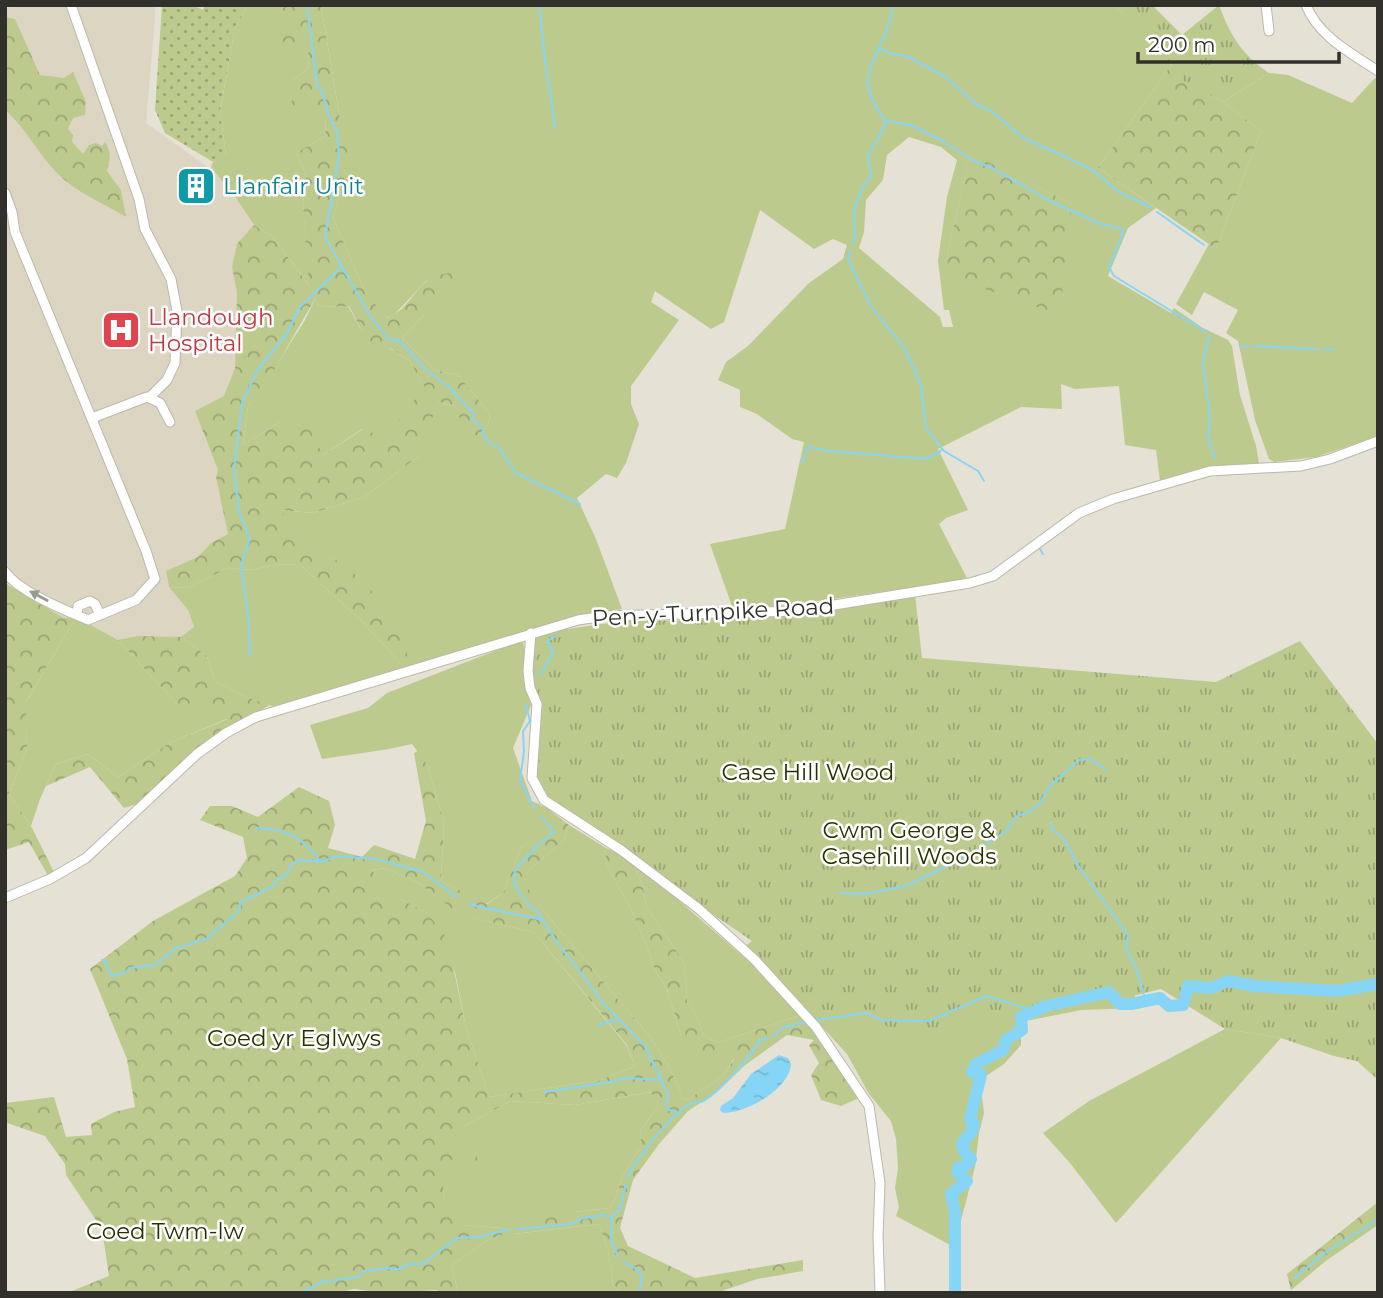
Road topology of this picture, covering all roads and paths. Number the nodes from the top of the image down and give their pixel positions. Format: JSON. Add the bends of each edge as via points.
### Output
{"nodes":[{"id":1,"x":71,"y":5,"type":"edge"},
{"id":2,"x":1266,"y":5,"type":"edge"},
{"id":3,"x":1306,"y":5,"type":"edge"},
{"id":4,"x":1269,"y":31,"type":"dead end"},
{"id":5,"x":1378,"y":71,"type":"edge"},
{"id":6,"x":5,"y":193,"type":"edge"},
{"id":7,"x":150,"y":397,"type":"junction"},
{"id":8,"x":92,"y":418,"type":"junction"},
{"id":9,"x":170,"y":422,"type":"dead end"},
{"id":10,"x":1378,"y":441,"type":"edge"},
{"id":11,"x":5,"y":572,"type":"edge"},
{"id":12,"x":77,"y":615,"type":"junction"},
{"id":13,"x":100,"y":615,"type":"junction"},
{"id":14,"x":531,"y":633,"type":"junction"},
{"id":15,"x":5,"y":898,"type":"edge"},
{"id":16,"x":880,"y":1293,"type":"edge"}],
"edges":[{"from":1,"to":7,"type":"street","via":[[139,199],[145,229],[175,295],[175,363],[167,380]]},
{"from":2,"to":4,"type":"street"},
{"from":3,"to":5,"type":"street","via":[[1323,32]]},
{"from":6,"to":8,"type":"street","via":[[15,232]]},
{"from":7,"to":8,"type":"street"},
{"from":7,"to":9,"type":"street","via":[[160,403]]},
{"from":8,"to":13,"type":"street","via":[[155,579],[136,600]]},
{"from":10,"to":14,"type":"street","name":"Pen-y-Turnpike Road","via":[[1301,466],[1210,471],[1113,499],[1079,513],[993,576],[970,583],[797,611],[605,616]]},
{"from":12,"to":11,"type":"street","one_way":true,"via":[[13,582]]},
{"from":12,"to":13,"type":"street","via":[[88,620]]},
{"from":12,"to":13,"type":"street","via":[[78,606],[90,601]]},
{"from":14,"to":15,"type":"street","name":"Pen-y-Turnpike Road","via":[[256,717],[197,754],[86,858]]},
{"from":14,"to":16,"type":"street","via":[[528,671],[537,704],[532,778],[544,800],[699,909],[754,959],[807,1015],[869,1106],[880,1183]]}]}
